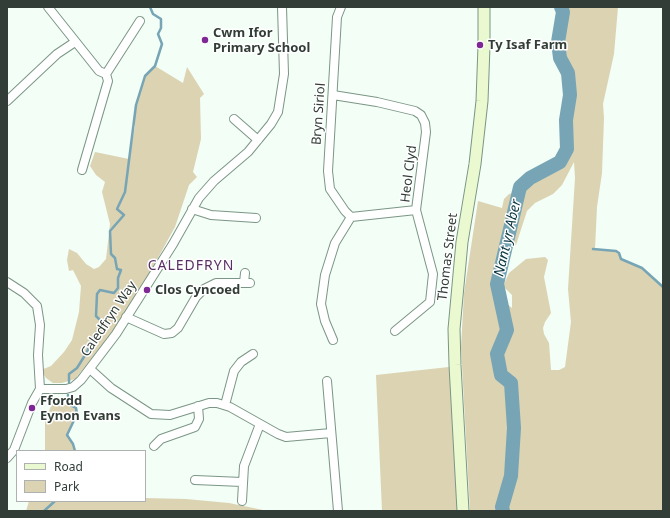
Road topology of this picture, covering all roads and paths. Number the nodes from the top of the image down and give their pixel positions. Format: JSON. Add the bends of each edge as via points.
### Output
{"nodes":[{"id":1,"x":48,"y":7,"type":"edge"},
{"id":2,"x":282,"y":7,"type":"edge"},
{"id":3,"x":341,"y":7,"type":"edge"},
{"id":4,"x":484,"y":7,"type":"edge"},
{"id":5,"x":140,"y":21,"type":"dead end"},
{"id":6,"x":75,"y":42,"type":"junction"},
{"id":7,"x":106,"y":74,"type":"junction"},
{"id":8,"x":333,"y":95,"type":"junction"},
{"id":9,"x":7,"y":101,"type":"edge"},
{"id":10,"x":234,"y":119,"type":"dead end"},
{"id":11,"x":258,"y":140,"type":"junction"},
{"id":12,"x":82,"y":170,"type":"dead end"},
{"id":13,"x":192,"y":209,"type":"junction"},
{"id":14,"x":416,"y":210,"type":"junction"},
{"id":15,"x":351,"y":217,"type":"junction"},
{"id":16,"x":256,"y":218,"type":"dead end"},
{"id":17,"x":245,"y":273,"type":"dead end"},
{"id":18,"x":7,"y":282,"type":"edge"},
{"id":19,"x":126,"y":317,"type":"junction"},
{"id":20,"x":395,"y":331,"type":"dead end"},
{"id":21,"x":333,"y":340,"type":"dead end"},
{"id":22,"x":253,"y":354,"type":"dead end"},
{"id":23,"x":90,"y":369,"type":"junction"},
{"id":24,"x":326,"y":381,"type":"dead end"},
{"id":25,"x":40,"y":389,"type":"junction"},
{"id":26,"x":225,"y":405,"type":"junction"},
{"id":27,"x":198,"y":406,"type":"junction"},
{"id":28,"x":260,"y":424,"type":"junction"},
{"id":29,"x":330,"y":433,"type":"junction"},
{"id":30,"x":154,"y":446,"type":"dead end"},
{"id":31,"x":7,"y":458,"type":"edge"},
{"id":32,"x":195,"y":480,"type":"dead end"},
{"id":33,"x":242,"y":482,"type":"junction"},
{"id":34,"x":242,"y":501,"type":"dead end"},
{"id":35,"x":338,"y":511,"type":"edge"},
{"id":36,"x":463,"y":511,"type":"edge"}],
"edges":[{"from":1,"to":6,"type":"street"},
{"from":2,"to":11,"type":"street","name":"Caledfryn Way","via":[[284,74],[281,99],[278,112]]},
{"from":3,"to":8,"type":"street","name":"Bryn Siriol","via":[[337,17]]},
{"from":4,"to":36,"type":"main road","name":"Thomas Street","via":[[482,101],[462,242],[454,329]]},
{"from":5,"to":7,"type":"street"},
{"from":6,"to":7,"type":"street","via":[[99,71]]},
{"from":6,"to":9,"type":"street","via":[[57,54]]},
{"from":7,"to":12,"type":"street","via":[[108,81]]},
{"from":8,"to":14,"type":"street","name":"Heol Clyd","via":[[415,111],[421,115],[426,132]]},
{"from":8,"to":15,"type":"street","name":"Bryn Siriol","via":[[329,183],[336,198]]},
{"from":10,"to":11,"type":"street"},
{"from":11,"to":13,"type":"street","name":"Caledfryn Way","via":[[243,158],[206,189]]},
{"from":13,"to":16,"type":"street","via":[[211,215]]},
{"from":13,"to":19,"type":"street","name":"Caledfryn Way"},
{"from":14,"to":15,"type":"street"},
{"from":14,"to":20,"type":"street","name":"Heol Clyd","via":[[433,274],[430,302]]},
{"from":15,"to":21,"type":"street","via":[[335,243],[325,275],[321,304]]},
{"from":17,"to":19,"type":"street","via":[[247,283],[216,283],[204,289],[196,297],[178,328],[172,332],[164,334]]},
{"from":18,"to":25,"type":"street","via":[[24,293],[37,306],[40,325]]},
{"from":19,"to":23,"type":"street","name":"Caledfryn Way"},
{"from":22,"to":26,"type":"street","via":[[241,362],[234,371]]},
{"from":23,"to":25,"type":"street","name":"Caledfryn Way","via":[[70,388]]},
{"from":23,"to":27,"type":"street","via":[[111,388],[151,414],[170,414]]},
{"from":24,"to":29,"type":"street"},
{"from":25,"to":31,"type":"street","via":[[14,450]]},
{"from":26,"to":27,"type":"street","via":[[209,403]]},
{"from":26,"to":28,"type":"street"},
{"from":27,"to":30,"type":"street","via":[[195,427],[161,439]]},
{"from":28,"to":29,"type":"street","via":[[286,436]]},
{"from":28,"to":33,"type":"street","via":[[246,459]]},
{"from":29,"to":35,"type":"street"},
{"from":32,"to":33,"type":"street"},
{"from":33,"to":34,"type":"street"}]}
